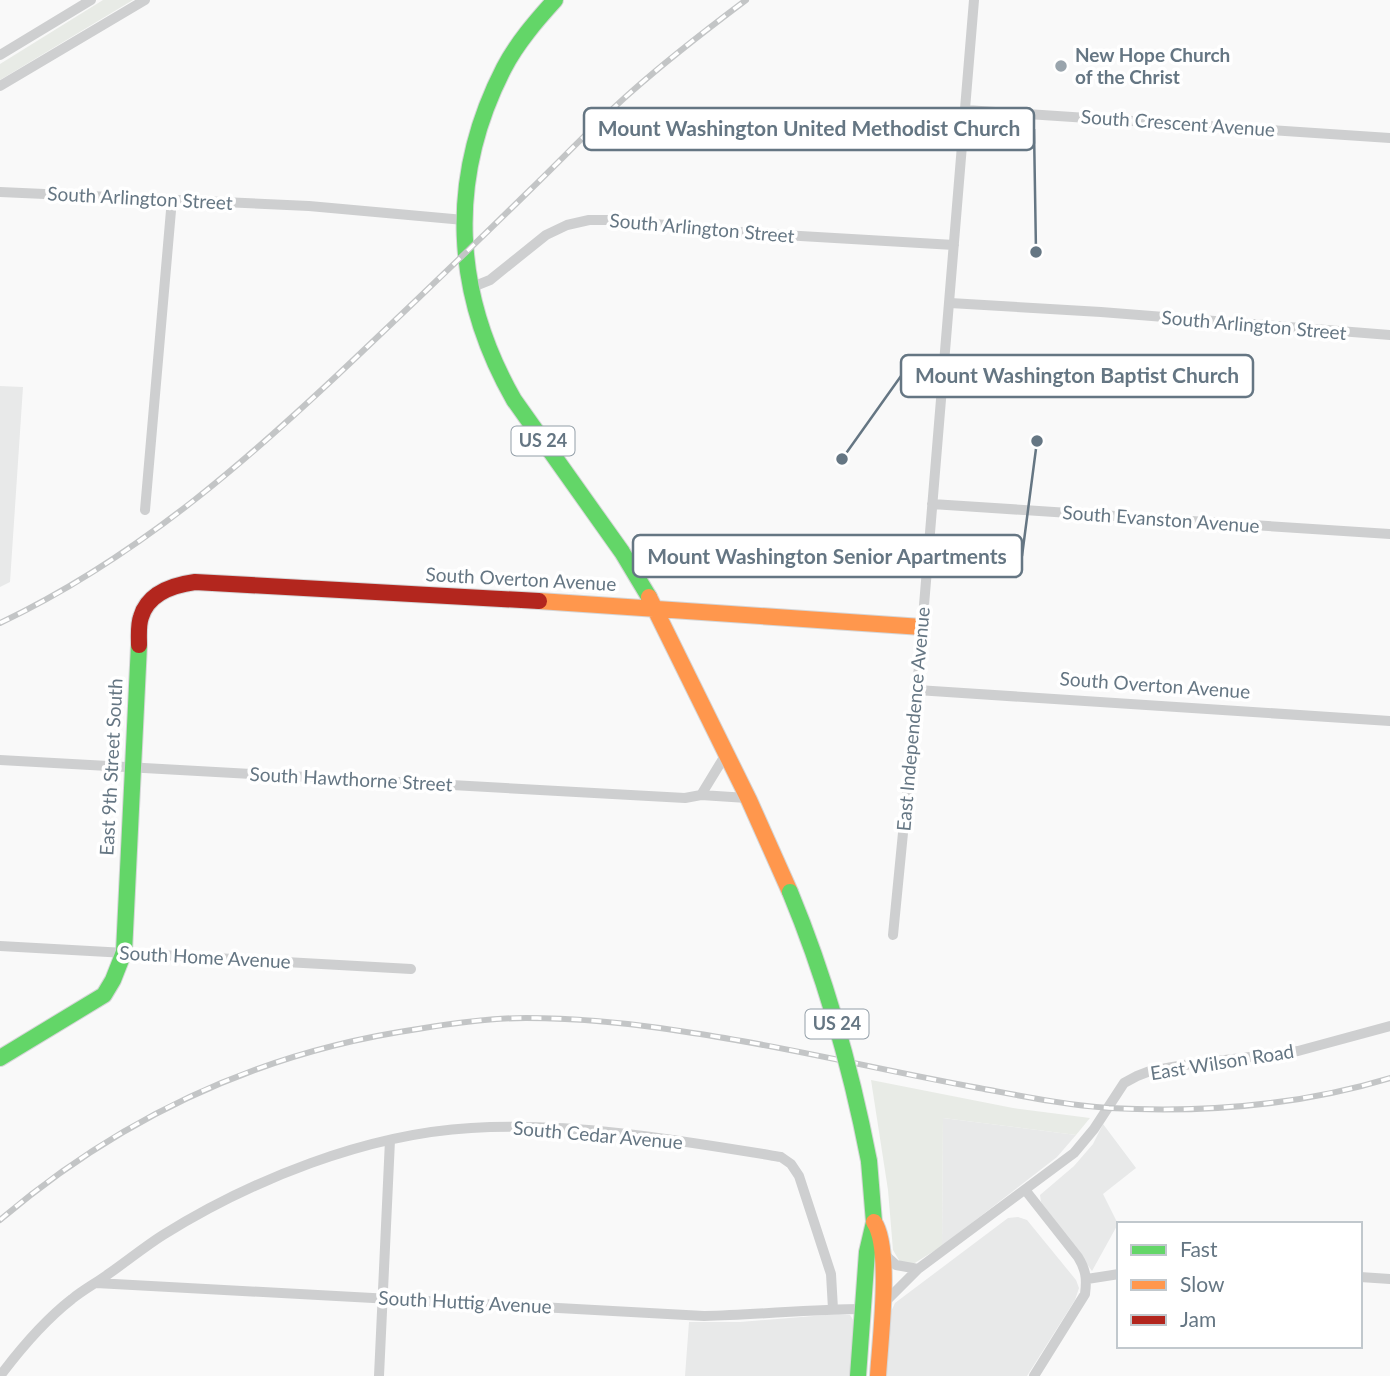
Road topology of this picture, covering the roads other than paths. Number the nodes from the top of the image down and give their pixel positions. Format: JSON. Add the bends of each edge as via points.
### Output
{"nodes":[{"id":1,"x":91,"y":0,"type":"edge"},
{"id":2,"x":145,"y":0,"type":"edge"},
{"id":3,"x":555,"y":0,"type":"edge"},
{"id":4,"x":974,"y":0,"type":"edge"},
{"id":5,"x":0,"y":55,"type":"edge"},
{"id":6,"x":0,"y":86,"type":"edge"},
{"id":7,"x":966,"y":110,"type":"junction"},
{"id":8,"x":1390,"y":138,"type":"edge"},
{"id":9,"x":0,"y":192,"type":"edge"},
{"id":10,"x":172,"y":199,"type":"junction"},
{"id":11,"x":455,"y":219,"type":"junction"},
{"id":12,"x":954,"y":245,"type":"junction"},
{"id":13,"x":470,"y":288,"type":"junction"},
{"id":14,"x":950,"y":303,"type":"junction"},
{"id":15,"x":1390,"y":335,"type":"edge"},
{"id":16,"x":932,"y":504,"type":"junction"},
{"id":17,"x":145,"y":510,"type":"dead end"},
{"id":18,"x":1390,"y":534,"type":"edge"},
{"id":19,"x":161,"y":593,"type":"joint"},
{"id":20,"x":654,"y":607,"type":"junction"},
{"id":21,"x":922,"y":626,"type":"junction"},
{"id":22,"x":917,"y":690,"type":"junction"},
{"id":23,"x":1390,"y":720,"type":"edge"},
{"id":24,"x":726,"y":754,"type":"junction"},
{"id":25,"x":0,"y":760,"type":"edge"},
{"id":26,"x":132,"y":766,"type":"junction"},
{"id":27,"x":701,"y":794,"type":"junction"},
{"id":28,"x":747,"y":798,"type":"junction"},
{"id":29,"x":894,"y":935,"type":"dead end"},
{"id":30,"x":0,"y":946,"type":"edge"},
{"id":31,"x":124,"y":952,"type":"junction"},
{"id":32,"x":411,"y":968,"type":"dead end"},
{"id":33,"x":1390,"y":1026,"type":"edge"},
{"id":34,"x":0,"y":1058,"type":"edge"},
{"id":35,"x":390,"y":1140,"type":"junction"},
{"id":36,"x":1026,"y":1191,"type":"junction"},
{"id":37,"x":874,"y":1222,"type":"junction"},
{"id":38,"x":884,"y":1254,"type":"junction"},
{"id":39,"x":918,"y":1269,"type":"junction"},
{"id":40,"x":1117,"y":1274,"type":"edge"},
{"id":41,"x":1362,"y":1277,"type":"edge"},
{"id":42,"x":1087,"y":1279,"type":"junction"},
{"id":43,"x":1390,"y":1279,"type":"edge"},
{"id":44,"x":96,"y":1283,"type":"junction"},
{"id":45,"x":383,"y":1297,"type":"junction"},
{"id":46,"x":882,"y":1305,"type":"junction"},
{"id":47,"x":833,"y":1309,"type":"junction"},
{"id":48,"x":863,"y":1309,"type":"junction"},
{"id":49,"x":0,"y":1376,"type":"edge"},
{"id":50,"x":379,"y":1376,"type":"edge"},
{"id":51,"x":858,"y":1376,"type":"edge"},
{"id":52,"x":878,"y":1376,"type":"edge"},
{"id":53,"x":1034,"y":1376,"type":"edge"}],
"edges":[{"from":1,"to":5,"type":"street"},
{"from":2,"to":6,"type":"street"},
{"from":3,"to":11,"type":"main road","number":"US 24","via":[[505,66],[486,108]]},
{"from":4,"to":7,"type":"street","name":"East Independence Avenue"},
{"from":7,"to":8,"type":"street","name":"South Crescent Avenue"},
{"from":7,"to":12,"type":"street","name":"East Independence Avenue"},
{"from":9,"to":10,"type":"street","name":"South Arlington Street"},
{"from":10,"to":11,"type":"street","name":"South Arlington Street"},
{"from":10,"to":17,"type":"street"},
{"from":11,"to":13,"type":"main road","number":"US 24"},
{"from":12,"to":13,"type":"street","name":"South Arlington Street","via":[[589,220],[546,235],[490,280]]},
{"from":12,"to":14,"type":"street","name":"East Independence Avenue"},
{"from":13,"to":20,"type":"main road","number":"US 24","via":[[488,349],[508,390],[614,541]]},
{"from":14,"to":15,"type":"street","name":"South Arlington Street"},
{"from":14,"to":16,"type":"street","name":"East Independence Avenue"},
{"from":16,"to":18,"type":"street","name":"South Evanston Avenue"},
{"from":16,"to":21,"type":"street","name":"East Independence Avenue"},
{"from":19,"to":20,"type":"main road","name":"South Overton Avenue","via":[[179,583],[195,582]]},
{"from":19,"to":26,"type":"main road","name":"East 9th Street South","via":[[146,604],[140,618]]},
{"from":20,"to":21,"type":"main road","name":"South Overton Avenue"},
{"from":20,"to":24,"type":"main road","number":"US 24"},
{"from":21,"to":22,"type":"street","name":"East Independence Avenue"},
{"from":22,"to":23,"type":"street","name":"South Overton Avenue"},
{"from":22,"to":29,"type":"street","name":"East Independence Avenue"},
{"from":24,"to":27,"type":"street"},
{"from":24,"to":28,"type":"main road","number":"US 24"},
{"from":25,"to":26,"type":"street","name":"South Hawthorne Street"},
{"from":26,"to":27,"type":"street","name":"South Hawthorne Street","via":[[685,797]]},
{"from":26,"to":31,"type":"main road","name":"East 9th Street South"},
{"from":27,"to":28,"type":"street","name":"South Hawthorne Street"},
{"from":28,"to":37,"type":"main road","number":"US 24","bridge":true,"via":[[816,955],[844,1044],[869,1161]]},
{"from":30,"to":31,"type":"street","name":"South Home Avenue"},
{"from":31,"to":32,"type":"street","name":"South Home Avenue"},
{"from":31,"to":34,"type":"main road","via":[[104,995]]},
{"from":33,"to":36,"type":"street","name":"East Wilson Road","via":[[1298,1051],[1184,1065],[1137,1076],[1124,1083],[1074,1153]]},
{"from":35,"to":44,"type":"street","name":"South Cedar Avenue","via":[[310,1163],[240,1192],[162,1235]]},
{"from":35,"to":45,"type":"street"},
{"from":35,"to":47,"type":"street","name":"South Cedar Avenue","via":[[468,1128],[540,1126],[670,1139],[781,1157],[799,1176],[831,1274]]},
{"from":36,"to":39,"type":"street","name":"East Wilson Road"},
{"from":36,"to":42,"type":"street","via":[[1078,1257]]},
{"from":37,"to":38,"type":"main road","number":"US 24"},
{"from":37,"to":48,"type":"main road","number":"US 24"},
{"from":38,"to":39,"type":"street","via":[[896,1265]]},
{"from":38,"to":46,"type":"main road","number":"US 24"},
{"from":39,"to":46,"type":"street","name":"East Wilson Road"},
{"from":40,"to":42,"type":"street"},
{"from":41,"to":43,"type":"street"},
{"from":42,"to":53,"type":"street","via":[[1086,1294]]},
{"from":44,"to":45,"type":"street","name":"South Huttig Avenue"},
{"from":44,"to":49,"type":"street","name":"South Cedar Avenue","via":[[62,1308]]},
{"from":45,"to":47,"type":"street","name":"South Huttig Avenue","via":[[704,1316]]},
{"from":45,"to":50,"type":"street"},
{"from":46,"to":52,"type":"main road","number":"US 24"},
{"from":47,"to":48,"type":"street"},
{"from":48,"to":51,"type":"main road","number":"US 24"}]}
